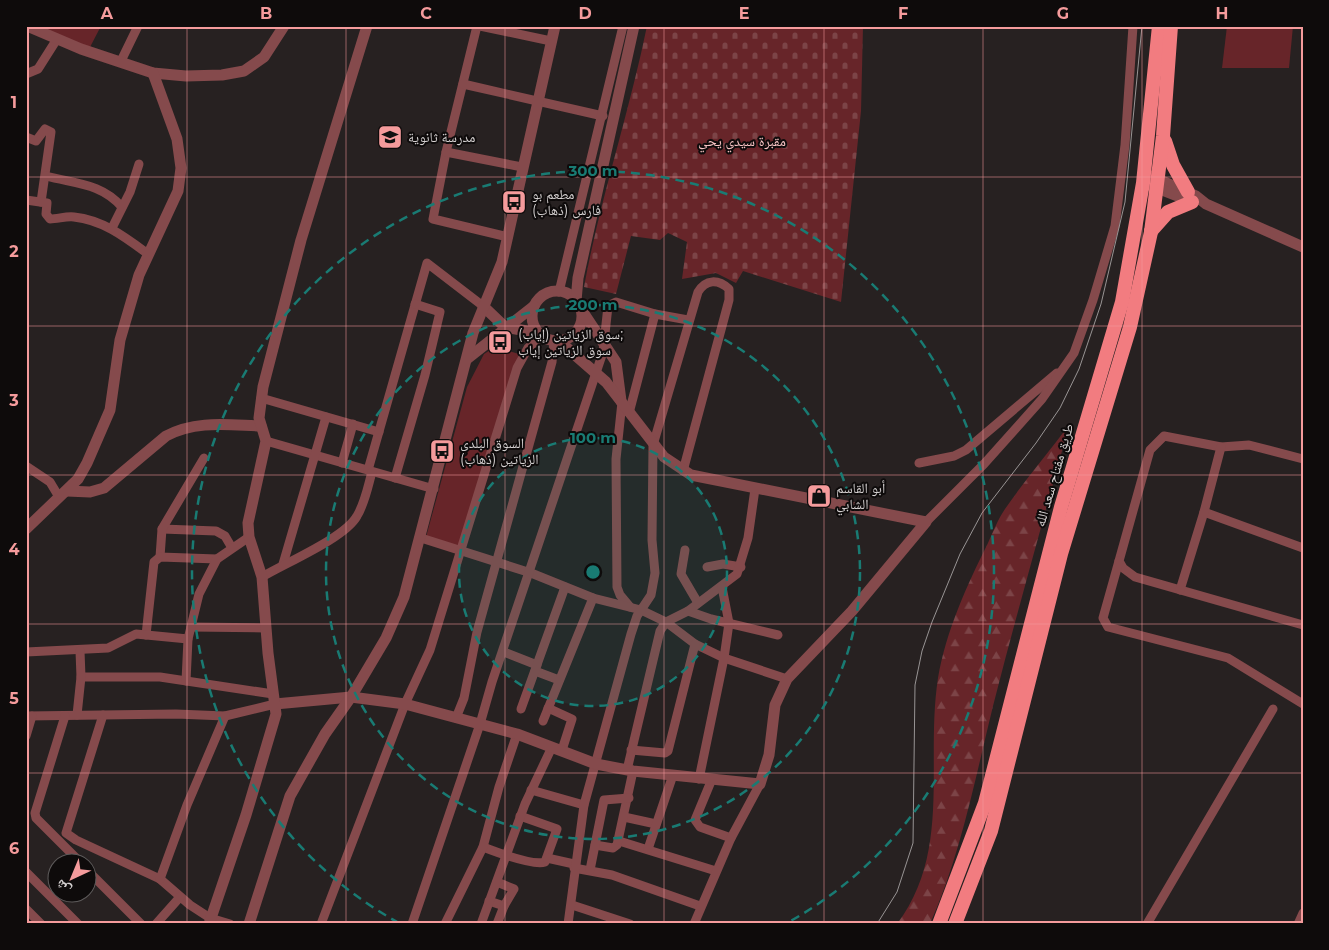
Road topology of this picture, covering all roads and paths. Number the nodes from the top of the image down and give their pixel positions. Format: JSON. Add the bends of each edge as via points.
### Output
{"nodes":[{"id":1,"x":27,"y":26,"type":"edge"},
{"id":2,"x":138,"y":26,"type":"edge"},
{"id":3,"x":284,"y":26,"type":"edge"},
{"id":4,"x":367,"y":26,"type":"edge"},
{"id":5,"x":479,"y":26,"type":"edge"},
{"id":6,"x":555,"y":26,"type":"edge"},
{"id":7,"x":624,"y":26,"type":"edge"},
{"id":8,"x":634,"y":26,"type":"edge"},
{"id":9,"x":1133,"y":26,"type":"edge"},
{"id":10,"x":1159,"y":26,"type":"edge"},
{"id":11,"x":1171,"y":26,"type":"edge"},
{"id":12,"x":57,"y":39,"type":"junction"},
{"id":13,"x":551,"y":41,"type":"junction"},
{"id":14,"x":121,"y":61,"type":"junction"},
{"id":15,"x":153,"y":73,"type":"junction"},
{"id":16,"x":26,"y":74,"type":"edge"},
{"id":17,"x":463,"y":84,"type":"junction"},
{"id":18,"x":537,"y":101,"type":"junction"},
{"id":19,"x":603,"y":116,"type":"junction"},
{"id":20,"x":1164,"y":136,"type":"junction"},
{"id":21,"x":26,"y":137,"type":"edge"},
{"id":22,"x":446,"y":152,"type":"junction"},
{"id":23,"x":139,"y":164,"type":"dead end"},
{"id":24,"x":522,"y":167,"type":"junction"},
{"id":25,"x":46,"y":176,"type":"junction"},
{"id":26,"x":1150,"y":180,"type":"junction"},
{"id":27,"x":1195,"y":199,"type":"junction"},
{"id":28,"x":26,"y":200,"type":"edge"},
{"id":29,"x":41,"y":202,"type":"junction"},
{"id":30,"x":122,"y":207,"type":"junction"},
{"id":31,"x":112,"y":228,"type":"junction"},
{"id":32,"x":1151,"y":232,"type":"junction"},
{"id":33,"x":508,"y":237,"type":"junction"},
{"id":34,"x":1303,"y":247,"type":"edge"},
{"id":35,"x":148,"y":254,"type":"junction"},
{"id":36,"x":578,"y":278,"type":"junction"},
{"id":37,"x":562,"y":292,"type":"junction"},
{"id":38,"x":415,"y":304,"type":"junction"},
{"id":39,"x":578,"y":304,"type":"junction"},
{"id":40,"x":483,"y":306,"type":"junction"},
{"id":41,"x":534,"y":306,"type":"junction"},
{"id":42,"x":655,"y":314,"type":"junction"},
{"id":43,"x":688,"y":320,"type":"junction"},
{"id":44,"x":505,"y":327,"type":"junction"},
{"id":45,"x":540,"y":335,"type":"junction"},
{"id":46,"x":556,"y":341,"type":"junction"},
{"id":47,"x":605,"y":343,"type":"junction"},
{"id":48,"x":467,"y":359,"type":"junction"},
{"id":49,"x":1067,"y":364,"type":"junction"},
{"id":50,"x":594,"y":372,"type":"junction"},
{"id":51,"x":261,"y":398,"type":"junction"},
{"id":52,"x":621,"y":401,"type":"junction"},
{"id":53,"x":629,"y":412,"type":"junction"},
{"id":54,"x":326,"y":417,"type":"junction"},
{"id":55,"x":353,"y":424,"type":"junction"},
{"id":56,"x":261,"y":426,"type":"junction"},
{"id":57,"x":379,"y":432,"type":"junction"},
{"id":58,"x":266,"y":441,"type":"junction"},
{"id":59,"x":653,"y":445,"type":"junction"},
{"id":60,"x":1221,"y":447,"type":"junction"},
{"id":61,"x":315,"y":455,"type":"junction"},
{"id":62,"x":204,"y":458,"type":"dead end"},
{"id":63,"x":1303,"y":459,"type":"edge"},
{"id":64,"x":342,"y":463,"type":"junction"},
{"id":65,"x":920,"y":463,"type":"dead end"},
{"id":66,"x":26,"y":466,"type":"edge"},
{"id":67,"x":370,"y":471,"type":"junction"},
{"id":68,"x":683,"y":471,"type":"junction"},
{"id":69,"x":395,"y":478,"type":"junction"},
{"id":70,"x":434,"y":489,"type":"junction"},
{"id":71,"x":754,"y":489,"type":"junction"},
{"id":72,"x":63,"y":494,"type":"junction"},
{"id":73,"x":1204,"y":512,"type":"junction"},
{"id":74,"x":926,"y":522,"type":"junction"},
{"id":75,"x":27,"y":529,"type":"edge"},
{"id":76,"x":162,"y":529,"type":"junction"},
{"id":77,"x":249,"y":537,"type":"junction"},
{"id":78,"x":420,"y":538,"type":"junction"},
{"id":79,"x":232,"y":548,"type":"junction"},
{"id":80,"x":1303,"y":548,"type":"edge"},
{"id":81,"x":685,"y":550,"type":"dead end"},
{"id":82,"x":460,"y":552,"type":"junction"},
{"id":83,"x":160,"y":557,"type":"junction"},
{"id":84,"x":217,"y":559,"type":"junction"},
{"id":85,"x":1119,"y":561,"type":"junction"},
{"id":86,"x":497,"y":562,"type":"junction"},
{"id":87,"x":283,"y":564,"type":"junction"},
{"id":88,"x":707,"y":567,"type":"dead end"},
{"id":89,"x":741,"y":567,"type":"junction"},
{"id":90,"x":531,"y":573,"type":"junction"},
{"id":91,"x":262,"y":577,"type":"junction"},
{"id":92,"x":565,"y":587,"type":"junction"},
{"id":93,"x":722,"y":587,"type":"junction"},
{"id":94,"x":1180,"y":590,"type":"junction"},
{"id":95,"x":593,"y":598,"type":"junction"},
{"id":96,"x":698,"y":603,"type":"junction"},
{"id":97,"x":630,"y":607,"type":"junction"},
{"id":98,"x":641,"y":610,"type":"junction"},
{"id":99,"x":688,"y":611,"type":"junction"},
{"id":100,"x":666,"y":622,"type":"junction"},
{"id":101,"x":729,"y":622,"type":"junction"},
{"id":102,"x":1303,"y":625,"type":"edge"},
{"id":103,"x":191,"y":627,"type":"junction"},
{"id":104,"x":266,"y":628,"type":"junction"},
{"id":105,"x":146,"y":635,"type":"junction"},
{"id":106,"x":778,"y":635,"type":"dead end"},
{"id":107,"x":188,"y":639,"type":"junction"},
{"id":108,"x":695,"y":644,"type":"junction"},
{"id":109,"x":80,"y":651,"type":"junction"},
{"id":110,"x":26,"y":652,"type":"edge"},
{"id":111,"x":504,"y":652,"type":"junction"},
{"id":112,"x":724,"y":658,"type":"junction"},
{"id":113,"x":536,"y":668,"type":"junction"},
{"id":114,"x":81,"y":677,"type":"junction"},
{"id":115,"x":787,"y":679,"type":"junction"},
{"id":116,"x":559,"y":680,"type":"junction"},
{"id":117,"x":186,"y":681,"type":"junction"},
{"id":118,"x":351,"y":697,"type":"junction"},
{"id":119,"x":274,"y":699,"type":"junction"},
{"id":120,"x":405,"y":704,"type":"junction"},
{"id":121,"x":1303,"y":704,"type":"edge"},
{"id":122,"x":548,"y":708,"type":"junction"},
{"id":123,"x":521,"y":709,"type":"dead end"},
{"id":124,"x":1273,"y":709,"type":"dead end"},
{"id":125,"x":77,"y":715,"type":"junction"},
{"id":126,"x":104,"y":715,"type":"junction"},
{"id":127,"x":29,"y":716,"type":"edge"},
{"id":128,"x":65,"y":716,"type":"junction"},
{"id":129,"x":225,"y":716,"type":"junction"},
{"id":130,"x":456,"y":718,"type":"junction"},
{"id":131,"x":543,"y":722,"type":"dead end"},
{"id":132,"x":480,"y":724,"type":"junction"},
{"id":133,"x":517,"y":734,"type":"junction"},
{"id":134,"x":26,"y":736,"type":"edge"},
{"id":135,"x":557,"y":748,"type":"junction"},
{"id":136,"x":631,"y":750,"type":"junction"},
{"id":137,"x":596,"y":764,"type":"junction"},
{"id":138,"x":630,"y":771,"type":"junction"},
{"id":139,"x":673,"y":775,"type":"junction"},
{"id":140,"x":699,"y":779,"type":"junction"},
{"id":141,"x":712,"y":779,"type":"junction"},
{"id":142,"x":760,"y":784,"type":"junction"},
{"id":143,"x":532,"y":790,"type":"junction"},
{"id":144,"x":629,"y":798,"type":"junction"},
{"id":145,"x":584,"y":805,"type":"junction"},
{"id":146,"x":520,"y":816,"type":"junction"},
{"id":147,"x":624,"y":817,"type":"junction"},
{"id":148,"x":656,"y":824,"type":"junction"},
{"id":149,"x":66,"y":833,"type":"junction"},
{"id":150,"x":54,"y":836,"type":"junction"},
{"id":151,"x":732,"y":838,"type":"junction"},
{"id":152,"x":619,"y":841,"type":"junction"},
{"id":153,"x":595,"y":845,"type":"junction"},
{"id":154,"x":483,"y":848,"type":"junction"},
{"id":155,"x":648,"y":848,"type":"junction"},
{"id":156,"x":70,"y":852,"type":"edge"},
{"id":157,"x":507,"y":855,"type":"junction"},
{"id":158,"x":547,"y":858,"type":"junction"},
{"id":159,"x":574,"y":866,"type":"junction"},
{"id":160,"x":590,"y":870,"type":"junction"},
{"id":161,"x":716,"y":871,"type":"junction"},
{"id":162,"x":26,"y":872,"type":"edge"},
{"id":163,"x":160,"y":878,"type":"junction"},
{"id":164,"x":497,"y":882,"type":"junction"},
{"id":165,"x":98,"y":883,"type":"edge"},
{"id":166,"x":180,"y":897,"type":"junction"},
{"id":167,"x":489,"y":901,"type":"junction"},
{"id":168,"x":572,"y":905,"type":"junction"},
{"id":169,"x":504,"y":906,"type":"junction"},
{"id":170,"x":700,"y":906,"type":"junction"},
{"id":171,"x":26,"y":909,"type":"edge"},
{"id":172,"x":1303,"y":912,"type":"edge"},
{"id":173,"x":129,"y":920,"type":"edge"},
{"id":174,"x":210,"y":921,"type":"edge"},
{"id":175,"x":41,"y":924,"type":"edge"},
{"id":176,"x":78,"y":924,"type":"edge"},
{"id":177,"x":141,"y":924,"type":"edge"},
{"id":178,"x":156,"y":924,"type":"edge"},
{"id":179,"x":230,"y":924,"type":"edge"},
{"id":180,"x":249,"y":924,"type":"edge"},
{"id":181,"x":320,"y":924,"type":"edge"},
{"id":182,"x":412,"y":924,"type":"edge"},
{"id":183,"x":445,"y":924,"type":"edge"},
{"id":184,"x":481,"y":924,"type":"edge"},
{"id":185,"x":497,"y":924,"type":"edge"},
{"id":186,"x":568,"y":924,"type":"edge"},
{"id":187,"x":630,"y":924,"type":"edge"},
{"id":188,"x":694,"y":924,"type":"edge"},
{"id":189,"x":938,"y":924,"type":"edge"},
{"id":190,"x":955,"y":924,"type":"edge"},
{"id":191,"x":1147,"y":924,"type":"edge"},
{"id":192,"x":1298,"y":924,"type":"edge"}],
"edges":[{"from":1,"to":12,"type":"street"},
{"from":2,"to":14,"type":"street"},
{"from":3,"to":15,"type":"street","via":[[264,57],[244,71],[222,76]]},
{"from":4,"to":51,"type":"street","via":[[301,240]]},
{"from":5,"to":13,"type":"street"},
{"from":5,"to":17,"type":"street"},
{"from":6,"to":13,"type":"street"},
{"from":7,"to":19,"type":"street"},
{"from":8,"to":36,"type":"street"},
{"from":9,"to":49,"type":"street","via":[[1125,145],[1115,226],[1090,308]]},
{"from":10,"to":26,"type":"highway","name":"طريق مفتاح سعد الله"},
{"from":11,"to":20,"type":"highway","name":"طريق مفتاح سعد الله"},
{"from":12,"to":14,"type":"street"},
{"from":12,"to":16,"type":"street","via":[[38,69]]},
{"from":13,"to":18,"type":"street"},
{"from":14,"to":15,"type":"street"},
{"from":15,"to":35,"type":"street","via":[[172,122],[181,168],[178,191]]},
{"from":17,"to":18,"type":"street"},
{"from":17,"to":22,"type":"street"},
{"from":18,"to":19,"type":"street"},
{"from":18,"to":24,"type":"street"},
{"from":19,"to":37,"type":"street"},
{"from":20,"to":26,"type":"highway","name":"طريق مفتاح سعد الله"},
{"from":20,"to":27,"type":"highway","via":[[1173,165]]},
{"from":21,"to":25,"type":"street","via":[[36,141],[45,129],[51,131]]},
{"from":22,"to":24,"type":"street"},
{"from":22,"to":33,"type":"street","via":[[433,219]]},
{"from":23,"to":30,"type":"street"},
{"from":24,"to":33,"type":"street"},
{"from":25,"to":29,"type":"street"},
{"from":25,"to":30,"type":"street","via":[[101,189]]},
{"from":26,"to":27,"type":"street"},
{"from":26,"to":32,"type":"highway","name":"طريق مفتاح سعد الله"},
{"from":26,"to":189,"type":"highway","name":"طريق مفتاح سعد الله","via":[[1116,326],[1061,507],[985,803]]},
{"from":27,"to":32,"type":"highway","via":[[1168,212]]},
{"from":27,"to":34,"type":"street"},
{"from":28,"to":29,"type":"street"},
{"from":29,"to":31,"type":"street","via":[[47,203],[46,214],[50,219],[83,218]]},
{"from":30,"to":31,"type":"street"},
{"from":31,"to":35,"type":"street"},
{"from":32,"to":190,"type":"highway","name":"طريق مفتاح سعد الله","via":[[1130,327],[1061,554],[991,831]]},
{"from":33,"to":40,"type":"street","via":[[502,262]]},
{"from":35,"to":72,"type":"street","via":[[120,340],[110,410],[87,464]]},
{"from":36,"to":37,"type":"street"},
{"from":36,"to":39,"type":"street"},
{"from":37,"to":39,"type":"street"},
{"from":37,"to":41,"type":"street","via":[[546,294]]},
{"from":38,"to":40,"type":"street","via":[[427,264]]},
{"from":38,"to":57,"type":"street"},
{"from":38,"to":69,"type":"street","via":[[440,312]]},
{"from":39,"to":46,"type":"street","via":[[581,314],[578,328],[568,338]]},
{"from":39,"to":47,"type":"street"},
{"from":40,"to":44,"type":"street"},
{"from":40,"to":48,"type":"street"},
{"from":41,"to":44,"type":"street"},
{"from":41,"to":45,"type":"street","via":[[533,322]]},
{"from":42,"to":43,"type":"street"},
{"from":42,"to":47,"type":"street","via":[[612,303],[606,310]]},
{"from":42,"to":53,"type":"street"},
{"from":43,"to":59,"type":"street"},
{"from":43,"to":68,"type":"street","via":[[701,287],[714,281],[729,289],[729,300]]},
{"from":44,"to":45,"type":"street"},
{"from":44,"to":48,"type":"street"},
{"from":45,"to":46,"type":"street"},
{"from":45,"to":82,"type":"street","via":[[517,368]]},
{"from":46,"to":50,"type":"street"},
{"from":46,"to":86,"type":"street"},
{"from":47,"to":50,"type":"street"},
{"from":47,"to":52,"type":"street","via":[[619,371]]},
{"from":48,"to":70,"type":"street"},
{"from":49,"to":65,"type":"street","via":[[966,450]]},
{"from":49,"to":74,"type":"street","via":[[1028,415]]},
{"from":50,"to":52,"type":"street"},
{"from":50,"to":90,"type":"street"},
{"from":51,"to":54,"type":"street"},
{"from":51,"to":56,"type":"street"},
{"from":52,"to":53,"type":"street"},
{"from":52,"to":97,"type":"street","via":[[616,459],[617,586]]},
{"from":53,"to":59,"type":"street"},
{"from":54,"to":55,"type":"street"},
{"from":54,"to":61,"type":"street"},
{"from":55,"to":57,"type":"street"},
{"from":55,"to":64,"type":"street"},
{"from":56,"to":58,"type":"street"},
{"from":56,"to":72,"type":"street","via":[[211,424],[178,430],[166,436],[104,488]]},
{"from":57,"to":67,"type":"street"},
{"from":58,"to":61,"type":"street"},
{"from":58,"to":77,"type":"street","via":[[249,516]]},
{"from":59,"to":68,"type":"street"},
{"from":59,"to":98,"type":"street","via":[[655,573],[651,595]]},
{"from":60,"to":63,"type":"street","via":[[1249,445]]},
{"from":60,"to":73,"type":"street"},
{"from":60,"to":85,"type":"street","via":[[1164,436],[1154,444]]},
{"from":61,"to":64,"type":"street"},
{"from":61,"to":87,"type":"street"},
{"from":62,"to":76,"type":"street"},
{"from":64,"to":67,"type":"street"},
{"from":66,"to":72,"type":"street"},
{"from":67,"to":69,"type":"street"},
{"from":67,"to":87,"type":"street","via":[[356,519],[320,546]]},
{"from":68,"to":71,"type":"street","via":[[704,480]]},
{"from":69,"to":70,"type":"street"},
{"from":70,"to":78,"type":"street"},
{"from":71,"to":74,"type":"street"},
{"from":71,"to":89,"type":"street"},
{"from":72,"to":75,"type":"street"},
{"from":73,"to":80,"type":"street"},
{"from":73,"to":94,"type":"street"},
{"from":74,"to":115,"type":"street","via":[[852,611]]},
{"from":76,"to":79,"type":"street","via":[[216,531],[225,536]]},
{"from":76,"to":83,"type":"street"},
{"from":77,"to":79,"type":"street"},
{"from":77,"to":91,"type":"street"},
{"from":78,"to":82,"type":"street"},
{"from":78,"to":118,"type":"street","via":[[404,597],[386,638]]},
{"from":79,"to":84,"type":"street"},
{"from":81,"to":96,"type":"street","via":[[681,574]]},
{"from":82,"to":86,"type":"street"},
{"from":82,"to":120,"type":"street","via":[[430,650]]},
{"from":83,"to":84,"type":"street"},
{"from":83,"to":105,"type":"street","via":[[154,562]]},
{"from":84,"to":103,"type":"street","via":[[195,606]]},
{"from":85,"to":94,"type":"street","via":[[1135,577]]},
{"from":85,"to":121,"type":"street","via":[[1103,618],[1108,627],[1228,658]]},
{"from":86,"to":90,"type":"street"},
{"from":86,"to":130,"type":"street","via":[[477,632],[464,698]]},
{"from":87,"to":91,"type":"street"},
{"from":88,"to":89,"type":"street","via":[[723,564]]},
{"from":89,"to":93,"type":"street","via":[[738,574]]},
{"from":90,"to":92,"type":"street"},
{"from":90,"to":111,"type":"street"},
{"from":91,"to":104,"type":"street"},
{"from":92,"to":95,"type":"street"},
{"from":92,"to":113,"type":"street"},
{"from":93,"to":96,"type":"street"},
{"from":93,"to":101,"type":"street"},
{"from":94,"to":102,"type":"street"},
{"from":95,"to":97,"type":"street"},
{"from":95,"to":116,"type":"street"},
{"from":96,"to":99,"type":"street"},
{"from":97,"to":98,"type":"street"},
{"from":98,"to":100,"type":"street"},
{"from":98,"to":137,"type":"street","via":[[631,634]]},
{"from":99,"to":100,"type":"street"},
{"from":99,"to":101,"type":"street"},
{"from":100,"to":108,"type":"street"},
{"from":100,"to":136,"type":"street","via":[[660,631]]},
{"from":101,"to":106,"type":"street"},
{"from":101,"to":112,"type":"street"},
{"from":103,"to":104,"type":"street"},
{"from":103,"to":107,"type":"street"},
{"from":104,"to":119,"type":"street"},
{"from":105,"to":107,"type":"street"},
{"from":105,"to":109,"type":"street","via":[[136,634],[108,648]]},
{"from":107,"to":117,"type":"street"},
{"from":108,"to":112,"type":"street"},
{"from":108,"to":136,"type":"street","via":[[668,752]]},
{"from":109,"to":110,"type":"street"},
{"from":109,"to":114,"type":"street"},
{"from":111,"to":113,"type":"street"},
{"from":111,"to":132,"type":"street"},
{"from":112,"to":115,"type":"street"},
{"from":112,"to":140,"type":"street"},
{"from":113,"to":116,"type":"street"},
{"from":113,"to":123,"type":"street"},
{"from":114,"to":117,"type":"street","via":[[129,675]]},
{"from":114,"to":125,"type":"street"},
{"from":115,"to":142,"type":"street","via":[[775,705],[769,755]]},
{"from":116,"to":122,"type":"street"},
{"from":117,"to":119,"type":"street"},
{"from":118,"to":119,"type":"street"},
{"from":118,"to":120,"type":"street"},
{"from":118,"to":180,"type":"street","via":[[325,734],[290,796]]},
{"from":119,"to":129,"type":"street"},
{"from":119,"to":174,"type":"street","via":[[274,727]]},
{"from":120,"to":130,"type":"street"},
{"from":120,"to":181,"type":"street"},
{"from":122,"to":131,"type":"street"},
{"from":122,"to":135,"type":"street","via":[[572,719]]},
{"from":124,"to":191,"type":"street"},
{"from":125,"to":126,"type":"street"},
{"from":125,"to":128,"type":"street"},
{"from":126,"to":129,"type":"street"},
{"from":126,"to":149,"type":"street"},
{"from":127,"to":128,"type":"street"},
{"from":127,"to":134,"type":"street"},
{"from":128,"to":150,"type":"street","via":[[35,809],[36,818]]},
{"from":129,"to":163,"type":"street"},
{"from":130,"to":132,"type":"street"},
{"from":132,"to":133,"type":"street"},
{"from":132,"to":182,"type":"street"},
{"from":133,"to":135,"type":"street"},
{"from":133,"to":154,"type":"street"},
{"from":135,"to":137,"type":"street"},
{"from":135,"to":143,"type":"street"},
{"from":136,"to":138,"type":"street"},
{"from":137,"to":138,"type":"street"},
{"from":137,"to":145,"type":"street"},
{"from":138,"to":139,"type":"street"},
{"from":138,"to":144,"type":"street"},
{"from":139,"to":140,"type":"street"},
{"from":139,"to":148,"type":"street"},
{"from":140,"to":141,"type":"street"},
{"from":141,"to":142,"type":"street"},
{"from":141,"to":151,"type":"street","via":[[696,824]]},
{"from":142,"to":151,"type":"street"},
{"from":143,"to":145,"type":"street"},
{"from":143,"to":146,"type":"street"},
{"from":144,"to":147,"type":"street"},
{"from":144,"to":153,"type":"street","via":[[604,800]]},
{"from":145,"to":159,"type":"street"},
{"from":146,"to":157,"type":"street"},
{"from":146,"to":158,"type":"street","via":[[556,829]]},
{"from":147,"to":148,"type":"street"},
{"from":147,"to":152,"type":"street"},
{"from":148,"to":155,"type":"street"},
{"from":149,"to":150,"type":"street","via":[[58,831]]},
{"from":149,"to":163,"type":"street"},
{"from":150,"to":156,"type":"street"},
{"from":151,"to":161,"type":"street"},
{"from":152,"to":153,"type":"street","via":[[616,847]]},
{"from":152,"to":155,"type":"street"},
{"from":153,"to":160,"type":"street"},
{"from":154,"to":157,"type":"street"},
{"from":154,"to":183,"type":"street"},
{"from":155,"to":161,"type":"street"},
{"from":157,"to":158,"type":"street","via":[[541,864]]},
{"from":157,"to":164,"type":"street"},
{"from":158,"to":159,"type":"street"},
{"from":159,"to":160,"type":"street"},
{"from":159,"to":168,"type":"street"},
{"from":160,"to":170,"type":"street"},
{"from":161,"to":170,"type":"street"},
{"from":162,"to":176,"type":"street"},
{"from":163,"to":166,"type":"street"},
{"from":164,"to":167,"type":"street"},
{"from":164,"to":169,"type":"street","via":[[514,889]]},
{"from":165,"to":173,"type":"street"},
{"from":166,"to":174,"type":"street"},
{"from":166,"to":178,"type":"street"},
{"from":167,"to":169,"type":"street"},
{"from":167,"to":184,"type":"street"},
{"from":168,"to":186,"type":"street"},
{"from":168,"to":187,"type":"street"},
{"from":169,"to":185,"type":"street"},
{"from":170,"to":188,"type":"street"},
{"from":171,"to":175,"type":"street"},
{"from":172,"to":192,"type":"street"},
{"from":173,"to":177,"type":"street"},
{"from":174,"to":179,"type":"street"}]}
